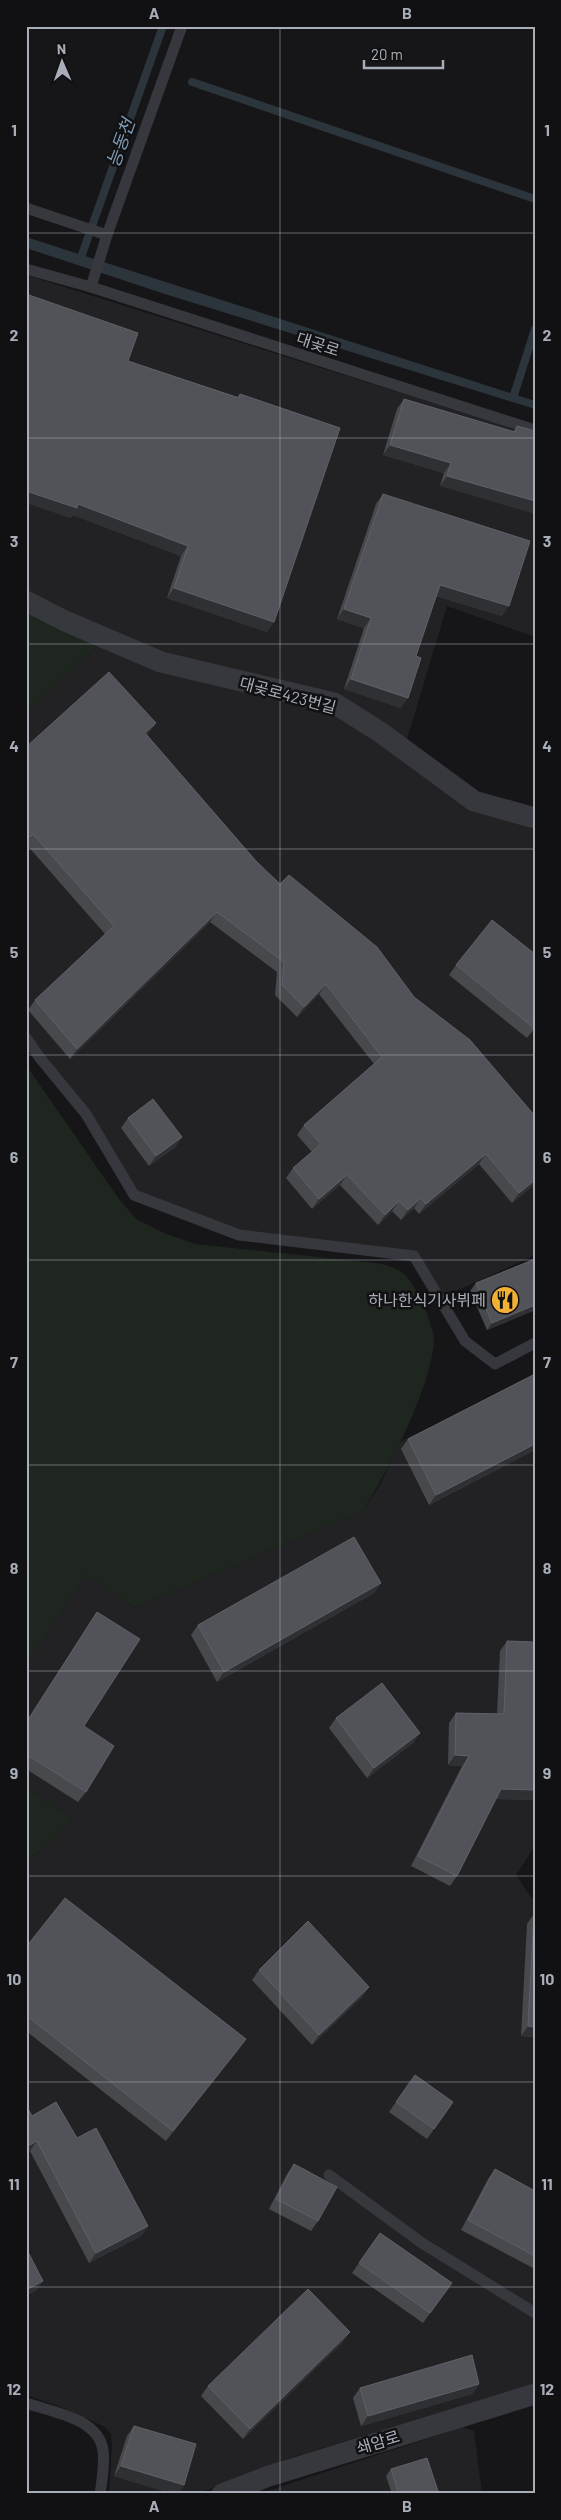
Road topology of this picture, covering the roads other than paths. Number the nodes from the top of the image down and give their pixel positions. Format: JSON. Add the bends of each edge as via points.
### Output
{"nodes":[{"id":1,"x":182,"y":26,"type":"edge"},
{"id":2,"x":26,"y":208,"type":"edge"},
{"id":3,"x":104,"y":234,"type":"junction"},
{"id":4,"x":26,"y":268,"type":"edge"},
{"id":5,"x":92,"y":284,"type":"junction"},
{"id":6,"x":535,"y":430,"type":"edge"},
{"id":7,"x":26,"y":601,"type":"edge"},
{"id":8,"x":535,"y":818,"type":"edge"},
{"id":9,"x":26,"y":1038,"type":"edge"},
{"id":10,"x":535,"y":1343,"type":"edge"},
{"id":11,"x":329,"y":2175,"type":"dead end"},
{"id":12,"x":535,"y":2313,"type":"edge"},
{"id":13,"x":535,"y":2394,"type":"edge"},
{"id":14,"x":26,"y":2403,"type":"edge"},
{"id":15,"x":100,"y":2494,"type":"edge"},
{"id":16,"x":222,"y":2494,"type":"edge"}],
"edges":[{"from":1,"to":3,"type":"lane"},
{"from":2,"to":3,"type":"lane"},
{"from":3,"to":5,"type":"lane"},
{"from":4,"to":5,"type":"lane","name":"대곶로"},
{"from":5,"to":6,"type":"lane","name":"대곶로"},
{"from":7,"to":8,"type":"street","name":"대곶로423번길","via":[[161,662],[334,703],[380,732],[474,801]]},
{"from":9,"to":10,"type":"lane","via":[[86,1114],[134,1195],[239,1235],[414,1256],[465,1341],[495,1364]]},
{"from":11,"to":12,"type":"lane","via":[[422,2243]]},
{"from":13,"to":16,"type":"street","name":"쇄암로","via":[[269,2476]]},
{"from":14,"to":15,"type":"lane","via":[[79,2420],[96,2435],[103,2450]]}]}
